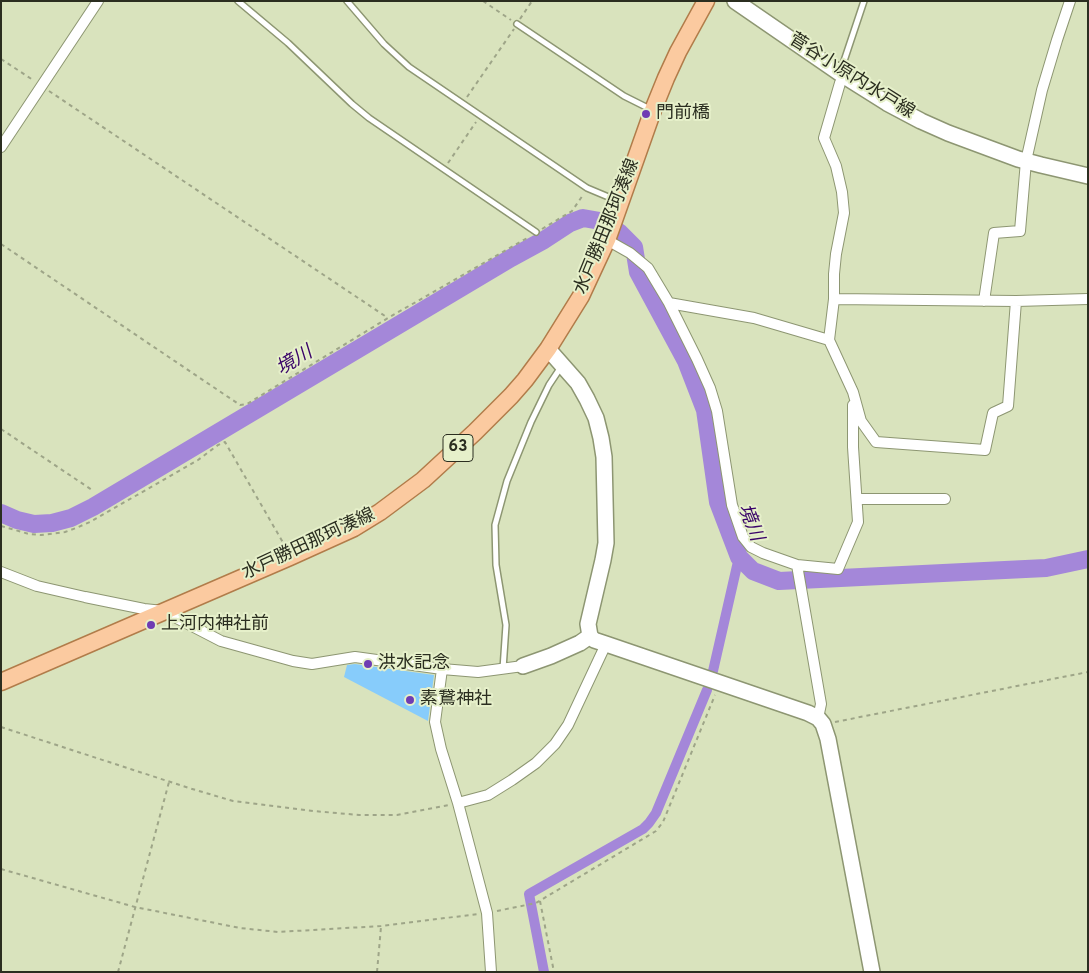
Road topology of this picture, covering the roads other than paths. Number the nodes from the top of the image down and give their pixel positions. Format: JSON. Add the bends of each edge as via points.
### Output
{"nodes":[{"id":1,"x":98,"y":1,"type":"edge"},
{"id":2,"x":238,"y":1,"type":"edge"},
{"id":3,"x":347,"y":1,"type":"edge"},
{"id":4,"x":706,"y":1,"type":"edge"},
{"id":5,"x":735,"y":1,"type":"edge"},
{"id":6,"x":864,"y":1,"type":"edge"},
{"id":7,"x":1070,"y":1,"type":"edge"},
{"id":8,"x":517,"y":24,"type":"road end"},
{"id":9,"x":841,"y":74,"type":"junction"},
{"id":10,"x":653,"y":110,"type":"junction"},
{"id":11,"x":1,"y":146,"type":"edge"},
{"id":12,"x":1026,"y":161,"type":"junction"},
{"id":13,"x":1088,"y":176,"type":"edge"},
{"id":14,"x":621,"y":202,"type":"junction"},
{"id":15,"x":536,"y":232,"type":"road end"},
{"id":16,"x":607,"y":240,"type":"junction"},
{"id":17,"x":1088,"y":299,"type":"edge"},
{"id":18,"x":834,"y":300,"type":"junction"},
{"id":19,"x":984,"y":301,"type":"junction"},
{"id":20,"x":1016,"y":301,"type":"junction"},
{"id":21,"x":669,"y":303,"type":"junction"},
{"id":22,"x":829,"y":340,"type":"junction"},
{"id":23,"x":548,"y":349,"type":"junction"},
{"id":24,"x":562,"y":364,"type":"junction"},
{"id":25,"x":854,"y":392,"type":"junction"},
{"id":26,"x":856,"y":499,"type":"junction"},
{"id":27,"x":945,"y":499,"type":"dead end"},
{"id":28,"x":797,"y":569,"type":"junction"},
{"id":29,"x":1,"y":572,"type":"edge"},
{"id":30,"x":164,"y":611,"type":"junction"},
{"id":31,"x":590,"y":636,"type":"junction"},
{"id":32,"x":606,"y":644,"type":"junction"},
{"id":33,"x":523,"y":666,"type":"joint"},
{"id":34,"x":442,"y":669,"type":"junction"},
{"id":35,"x":503,"y":669,"type":"junction"},
{"id":36,"x":1,"y":682,"type":"edge"},
{"id":37,"x":821,"y":721,"type":"junction"},
{"id":38,"x":458,"y":803,"type":"junction"},
{"id":39,"x":491,"y":972,"type":"edge"},
{"id":40,"x":872,"y":972,"type":"edge"}],
"edges":[{"from":1,"to":11,"type":"street"},
{"from":2,"to":15,"type":"lane","via":[[369,118]]},
{"from":3,"to":14,"type":"lane","via":[[384,44],[410,66],[587,188]]},
{"from":4,"to":10,"type":"main road","name":"水戸勝田那珂湊線","number":"63","via":[[678,52]]},
{"from":5,"to":9,"type":"street","name":"菅谷小原内水戸線"},
{"from":6,"to":9,"type":"lane"},
{"from":7,"to":12,"type":"street","via":[[1042,90]]},
{"from":8,"to":10,"type":"lane","via":[[624,96]]},
{"from":9,"to":12,"type":"street","name":"菅谷小原内水戸線","via":[[928,124]]},
{"from":9,"to":18,"type":"street","via":[[824,138],[836,166],[844,213],[836,254]]},
{"from":10,"to":14,"type":"main road","name":"水戸勝田那珂湊線","number":"63"},
{"from":12,"to":13,"type":"street","name":"菅谷小原内水戸線"},
{"from":12,"to":19,"type":"street","via":[[1020,231],[994,233]]},
{"from":14,"to":16,"type":"main road","name":"水戸勝田那珂湊線","number":"63"},
{"from":16,"to":21,"type":"street","via":[[648,268]]},
{"from":16,"to":23,"type":"main road","name":"水戸勝田那珂湊線","number":"63","via":[[581,296]]},
{"from":17,"to":20,"type":"street"},
{"from":18,"to":19,"type":"street"},
{"from":18,"to":22,"type":"street"},
{"from":19,"to":20,"type":"street"},
{"from":20,"to":25,"type":"street","via":[[1008,406],[993,413],[985,450],[876,442],[861,421]]},
{"from":21,"to":22,"type":"street","via":[[754,318]]},
{"from":21,"to":28,"type":"street","via":[[710,388],[717,411],[732,505],[744,537],[751,547]]},
{"from":22,"to":25,"type":"street"},
{"from":23,"to":24,"type":"street"},
{"from":23,"to":30,"type":"main road","name":"水戸勝田那珂湊線","number":"63","via":[[525,380],[476,432],[423,480],[380,512],[354,528]]},
{"from":24,"to":31,"type":"street","via":[[578,383],[596,418],[604,458],[606,543],[588,624]]},
{"from":24,"to":35,"type":"lane","via":[[531,422],[507,481],[495,524],[496,565],[506,625]]},
{"from":25,"to":26,"type":"street"},
{"from":26,"to":27,"type":"street"},
{"from":26,"to":28,"type":"street","via":[[858,522],[838,569]]},
{"from":28,"to":37,"type":"street","via":[[822,704]]},
{"from":29,"to":30,"type":"street","via":[[37,586]]},
{"from":30,"to":34,"type":"street","via":[[221,641],[293,661],[312,664],[355,657]]},
{"from":30,"to":36,"type":"main road","name":"水戸勝田那珂湊線","number":"63"},
{"from":31,"to":32,"type":"street"},
{"from":31,"to":33,"type":"street"},
{"from":32,"to":37,"type":"street"},
{"from":32,"to":38,"type":"street","via":[[568,725],[555,744],[536,763],[488,795]]},
{"from":33,"to":35,"type":"street"},
{"from":34,"to":35,"type":"street","via":[[478,672]]},
{"from":34,"to":38,"type":"street","via":[[435,722]]},
{"from":37,"to":40,"type":"street","via":[[828,738]]},
{"from":38,"to":39,"type":"street","via":[[487,913]]}]}
